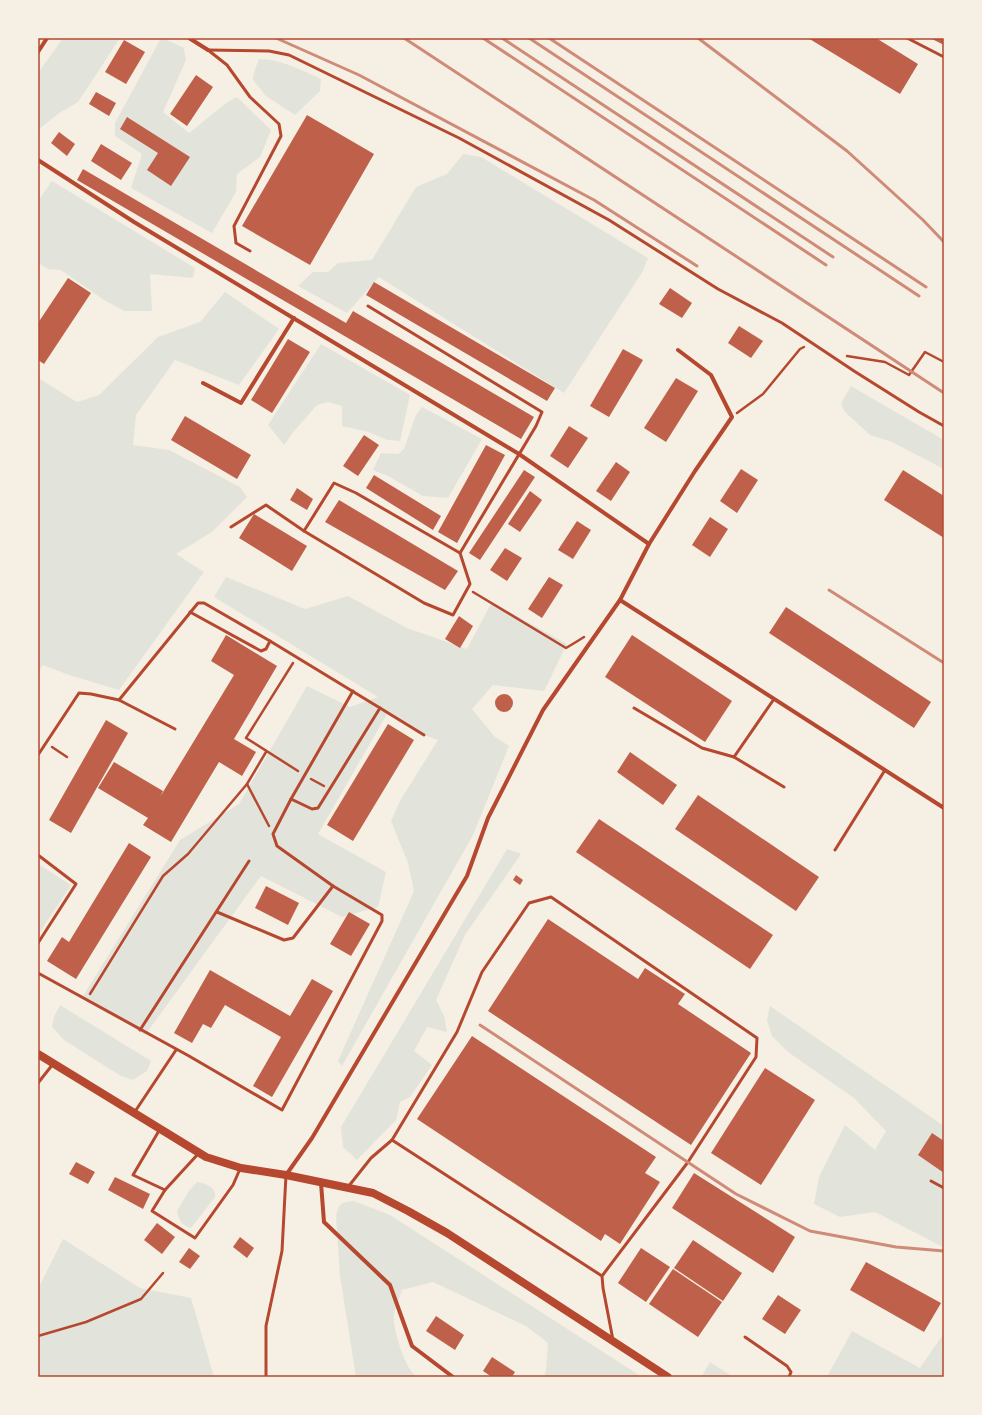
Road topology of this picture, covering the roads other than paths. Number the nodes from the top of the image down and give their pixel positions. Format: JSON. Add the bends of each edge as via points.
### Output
{"nodes":[{"id":1,"x":41,"y":38,"type":"edge"},
{"id":2,"x":47,"y":38,"type":"edge"},
{"id":3,"x":189,"y":38,"type":"edge"},
{"id":4,"x":907,"y":38,"type":"edge"},
{"id":5,"x":44,"y":44,"type":"junction"},
{"id":6,"x":208,"y":50,"type":"junction"},
{"id":7,"x":38,"y":52,"type":"edge"},
{"id":8,"x":944,"y":57,"type":"edge"},
{"id":9,"x":38,"y":160,"type":"edge"},
{"id":10,"x":250,"y":251,"type":"dead end"},
{"id":11,"x":368,"y":306,"type":"dead end"},
{"id":12,"x":294,"y":318,"type":"junction"},
{"id":13,"x":678,"y":350,"type":"dead end"},
{"id":14,"x":203,"y":383,"type":"dead end"},
{"id":15,"x":944,"y":426,"type":"edge"},
{"id":16,"x":519,"y":454,"type":"junction"},
{"id":17,"x":230,"y":527,"type":"dead end"},
{"id":18,"x":304,"y":531,"type":"junction"},
{"id":19,"x":648,"y":544,"type":"junction"},
{"id":20,"x":460,"y":553,"type":"junction"},
{"id":21,"x":620,"y":600,"type":"junction"},
{"id":22,"x":190,"y":612,"type":"junction"},
{"id":23,"x":270,"y":641,"type":"junction"},
{"id":24,"x":353,"y":691,"type":"junction"},
{"id":25,"x":774,"y":699,"type":"junction"},
{"id":26,"x":119,"y":700,"type":"junction"},
{"id":27,"x":380,"y":708,"type":"junction"},
{"id":28,"x":634,"y":708,"type":"dead end"},
{"id":29,"x":175,"y":729,"type":"dead end"},
{"id":30,"x":424,"y":735,"type":"dead end"},
{"id":31,"x":38,"y":755,"type":"edge"},
{"id":32,"x":734,"y":757,"type":"junction"},
{"id":33,"x":885,"y":770,"type":"junction"},
{"id":34,"x":784,"y":787,"type":"dead end"},
{"id":35,"x":291,"y":799,"type":"junction"},
{"id":36,"x":944,"y":808,"type":"edge"},
{"id":37,"x":835,"y":850,"type":"dead end"},
{"id":38,"x":38,"y":855,"type":"edge"},
{"id":39,"x":249,"y":861,"type":"dead end"},
{"id":40,"x":333,"y":886,"type":"junction"},
{"id":41,"x":217,"y":912,"type":"junction"},
{"id":42,"x":38,"y":943,"type":"edge"},
{"id":43,"x":38,"y":973,"type":"edge"},
{"id":44,"x":140,"y":1030,"type":"junction"},
{"id":45,"x":176,"y":1050,"type":"junction"},
{"id":46,"x":38,"y":1054,"type":"edge"},
{"id":47,"x":53,"y":1064,"type":"junction"},
{"id":48,"x":38,"y":1083,"type":"edge"},
{"id":49,"x":133,"y":1113,"type":"junction"},
{"id":50,"x":160,"y":1129,"type":"junction"},
{"id":51,"x":392,"y":1140,"type":"junction"},
{"id":52,"x":199,"y":1152,"type":"junction"},
{"id":53,"x":241,"y":1168,"type":"junction"},
{"id":54,"x":286,"y":1175,"type":"junction"},
{"id":55,"x":931,"y":1181,"type":"dead end"},
{"id":56,"x":321,"y":1183,"type":"junction"},
{"id":57,"x":347,"y":1188,"type":"junction"},
{"id":58,"x":944,"y":1188,"type":"edge"},
{"id":59,"x":165,"y":1190,"type":"junction"},
{"id":60,"x":602,"y":1276,"type":"junction"},
{"id":61,"x":745,"y":1337,"type":"dead end"},
{"id":62,"x":613,"y":1341,"type":"junction"},
{"id":63,"x":266,"y":1377,"type":"edge"},
{"id":64,"x":452,"y":1377,"type":"edge"},
{"id":65,"x":668,"y":1377,"type":"edge"},
{"id":66,"x":789,"y":1377,"type":"edge"}],
"edges":[{"from":1,"to":5,"type":"lane"},
{"from":2,"to":5,"type":"street"},
{"from":3,"to":6,"type":"street"},
{"from":4,"to":8,"type":"lane"},
{"from":5,"to":7,"type":"street"},
{"from":6,"to":10,"type":"lane","via":[[227,65],[250,97],[279,124],[281,136],[234,226],[236,243]]},
{"from":6,"to":15,"type":"lane","via":[[269,51],[289,55],[459,138],[609,220],[718,289],[782,324]]},
{"from":9,"to":12,"type":"street","via":[[134,222]]},
{"from":11,"to":16,"type":"lane","via":[[542,412]]},
{"from":12,"to":14,"type":"street","via":[[242,403]]},
{"from":12,"to":16,"type":"street"},
{"from":13,"to":19,"type":"street","via":[[711,374],[732,417]]},
{"from":16,"to":19,"type":"street"},
{"from":16,"to":20,"type":"lane"},
{"from":17,"to":18,"type":"lane","via":[[266,505]]},
{"from":18,"to":20,"type":"lane","via":[[334,482]]},
{"from":18,"to":20,"type":"lane","via":[[424,603],[453,615],[470,584]]},
{"from":19,"to":21,"type":"street"},
{"from":21,"to":25,"type":"street"},
{"from":21,"to":54,"type":"street","via":[[542,710],[488,818],[467,876],[312,1138]]},
{"from":22,"to":23,"type":"lane","via":[[198,603],[204,603]]},
{"from":22,"to":23,"type":"lane","via":[[261,651],[266,649]]},
{"from":22,"to":26,"type":"lane"},
{"from":23,"to":24,"type":"lane"},
{"from":24,"to":27,"type":"lane"},
{"from":24,"to":35,"type":"lane"},
{"from":25,"to":32,"type":"lane"},
{"from":25,"to":33,"type":"street"},
{"from":26,"to":29,"type":"lane"},
{"from":26,"to":31,"type":"lane","via":[[79,693]]},
{"from":27,"to":30,"type":"lane"},
{"from":27,"to":35,"type":"lane","via":[[318,808],[312,809]]},
{"from":28,"to":32,"type":"lane","via":[[702,748]]},
{"from":32,"to":34,"type":"lane"},
{"from":33,"to":36,"type":"street"},
{"from":33,"to":37,"type":"lane"},
{"from":35,"to":40,"type":"lane","via":[[273,834],[277,846]]},
{"from":38,"to":42,"type":"lane","via":[[76,884]]},
{"from":39,"to":41,"type":"lane"},
{"from":40,"to":41,"type":"lane","via":[[294,938],[284,940]]},
{"from":40,"to":45,"type":"lane","via":[[382,914],[382,921],[282,1110]]},
{"from":41,"to":44,"type":"lane"},
{"from":43,"to":44,"type":"lane"},
{"from":44,"to":45,"type":"lane"},
{"from":45,"to":49,"type":"lane"},
{"from":46,"to":47,"type":"main road"},
{"from":47,"to":48,"type":"lane"},
{"from":47,"to":49,"type":"main road"},
{"from":49,"to":50,"type":"main road"},
{"from":50,"to":52,"type":"main road"},
{"from":50,"to":59,"type":"lane","via":[[134,1175]]},
{"from":51,"to":57,"type":"lane","via":[[371,1158]]},
{"from":51,"to":60,"type":"lane"},
{"from":51,"to":60,"type":"lane","via":[[457,1032],[482,972],[529,903],[551,897],[757,1038],[756,1057],[748,1070],[688,1162]]},
{"from":52,"to":53,"type":"main road","via":[[206,1157]]},
{"from":52,"to":59,"type":"lane"},
{"from":53,"to":54,"type":"main road"},
{"from":53,"to":59,"type":"lane","via":[[233,1185],[195,1238],[152,1211]]},
{"from":54,"to":56,"type":"main road"},
{"from":54,"to":63,"type":"lane","via":[[282,1251],[266,1326]]},
{"from":55,"to":58,"type":"lane"},
{"from":56,"to":57,"type":"main road"},
{"from":56,"to":64,"type":"street","via":[[324,1222],[390,1285],[412,1346]]},
{"from":57,"to":62,"type":"main road","via":[[373,1193],[421,1218]]},
{"from":60,"to":62,"type":"lane"},
{"from":61,"to":66,"type":"lane","via":[[787,1366],[791,1372]]},
{"from":62,"to":65,"type":"main road"}]}
